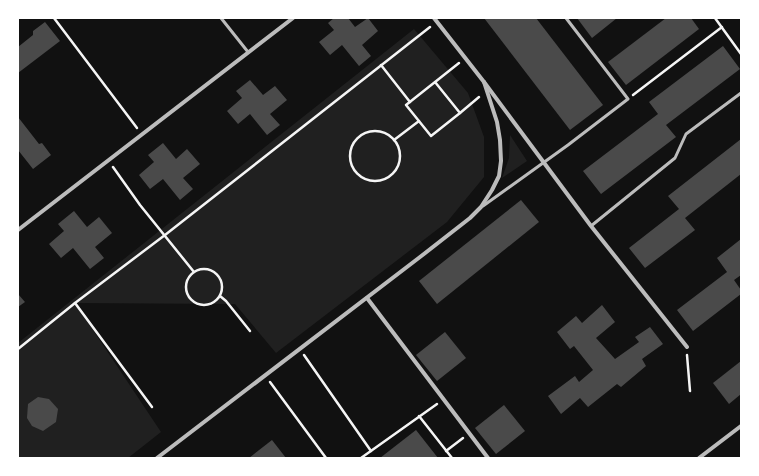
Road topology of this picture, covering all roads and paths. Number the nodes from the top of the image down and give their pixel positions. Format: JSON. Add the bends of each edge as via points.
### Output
{"nodes":[{"id":1,"x":54,"y":18,"type":"edge"},
{"id":2,"x":221,"y":18,"type":"edge"},
{"id":3,"x":292,"y":18,"type":"edge"},
{"id":4,"x":566,"y":18,"type":"edge"},
{"id":5,"x":715,"y":18,"type":"edge"},
{"id":6,"x":435,"y":20,"type":"edge"},
{"id":7,"x":722,"y":28,"type":"junction"},
{"id":8,"x":248,"y":52,"type":"junction"},
{"id":9,"x":741,"y":54,"type":"edge"},
{"id":10,"x":465,"y":58,"type":"junction"},
{"id":11,"x":381,"y":65,"type":"junction"},
{"id":12,"x":435,"y":82,"type":"junction"},
{"id":13,"x":484,"y":82,"type":"junction"},
{"id":14,"x":486,"y":92,"type":"junction"},
{"id":15,"x":741,"y":93,"type":"edge"},
{"id":16,"x":628,"y":99,"type":"junction"},
{"id":17,"x":410,"y":102,"type":"junction"},
{"id":18,"x":460,"y":113,"type":"junction"},
{"id":19,"x":419,"y":121,"type":"junction"},
{"id":20,"x":142,"y":135,"type":"junction"},
{"id":21,"x":394,"y":140,"type":"junction"},
{"id":22,"x":108,"y":160,"type":"junction"},
{"id":23,"x":544,"y":163,"type":"junction"},
{"id":24,"x":481,"y":207,"type":"junction"},
{"id":25,"x":591,"y":226,"type":"junction"},
{"id":26,"x":18,"y":230,"type":"edge"},
{"id":27,"x":165,"y":235,"type":"junction"},
{"id":28,"x":194,"y":272,"type":"junction"},
{"id":29,"x":220,"y":296,"type":"junction"},
{"id":30,"x":367,"y":298,"type":"junction"},
{"id":31,"x":75,"y":303,"type":"junction"},
{"id":32,"x":250,"y":331,"type":"dead end"},
{"id":33,"x":687,"y":347,"type":"joint"},
{"id":34,"x":300,"y":348,"type":"junction"},
{"id":35,"x":18,"y":349,"type":"edge"},
{"id":36,"x":265,"y":376,"type":"junction"},
{"id":37,"x":690,"y":391,"type":"dead end"},
{"id":38,"x":443,"y":400,"type":"junction"},
{"id":39,"x":152,"y":407,"type":"dead end"},
{"id":40,"x":419,"y":416,"type":"junction"},
{"id":41,"x":741,"y":426,"type":"edge"},
{"id":42,"x":469,"y":433,"type":"junction"},
{"id":43,"x":371,"y":451,"type":"junction"},
{"id":44,"x":446,"y":451,"type":"junction"},
{"id":45,"x":157,"y":458,"type":"edge"},
{"id":46,"x":326,"y":458,"type":"edge"},
{"id":47,"x":361,"y":458,"type":"edge"},
{"id":48,"x":452,"y":458,"type":"edge"},
{"id":49,"x":488,"y":458,"type":"edge"},
{"id":50,"x":699,"y":458,"type":"edge"}],
"edges":[{"from":1,"to":20,"type":"path"},
{"from":2,"to":8,"type":"lane"},
{"from":3,"to":8,"type":"street"},
{"from":4,"to":16,"type":"lane"},
{"from":5,"to":7,"type":"path"},
{"from":6,"to":10,"type":"street"},
{"from":6,"to":11,"type":"path"},
{"from":7,"to":9,"type":"path"},
{"from":7,"to":16,"type":"path"},
{"from":8,"to":20,"type":"street"},
{"from":10,"to":12,"type":"path"},
{"from":10,"to":13,"type":"street"},
{"from":11,"to":17,"type":"path"},
{"from":11,"to":27,"type":"path"},
{"from":12,"to":17,"type":"path"},
{"from":12,"to":18,"type":"path"},
{"from":13,"to":14,"type":"street"},
{"from":13,"to":23,"type":"street"},
{"from":14,"to":18,"type":"path"},
{"from":14,"to":24,"type":"street","via":[[497,122],[501,161],[499,176]]},
{"from":15,"to":25,"type":"lane","via":[[686,134],[675,158]]},
{"from":16,"to":23,"type":"lane"},
{"from":17,"to":19,"type":"path","via":[[406,105]]},
{"from":18,"to":19,"type":"path","via":[[431,136]]},
{"from":19,"to":21,"type":"path"},
{"from":20,"to":22,"type":"street"},
{"from":21,"to":21,"type":"path","via":[[378,131],[370,131],[356,139],[352,145],[350,160],[358,176],[374,182],[390,176],[399,162],[400,153]]},
{"from":22,"to":26,"type":"street"},
{"from":22,"to":27,"type":"path"},
{"from":23,"to":24,"type":"lane"},
{"from":23,"to":25,"type":"street"},
{"from":24,"to":30,"type":"street"},
{"from":25,"to":33,"type":"street"},
{"from":27,"to":28,"type":"path"},
{"from":27,"to":31,"type":"path"},
{"from":28,"to":29,"type":"path","via":[[209,269],[218,275],[222,286]]},
{"from":28,"to":29,"type":"path","via":[[187,282],[187,293],[190,298],[200,305],[205,305],[216,301]]},
{"from":29,"to":32,"type":"path"},
{"from":30,"to":34,"type":"street"},
{"from":30,"to":38,"type":"street"},
{"from":31,"to":35,"type":"path"},
{"from":31,"to":39,"type":"path"},
{"from":33,"to":37,"type":"path"},
{"from":34,"to":36,"type":"street"},
{"from":34,"to":43,"type":"path"},
{"from":36,"to":45,"type":"street"},
{"from":36,"to":46,"type":"path"},
{"from":38,"to":40,"type":"path"},
{"from":38,"to":42,"type":"street"},
{"from":40,"to":43,"type":"path"},
{"from":40,"to":44,"type":"path"},
{"from":41,"to":50,"type":"street"},
{"from":42,"to":44,"type":"path"},
{"from":42,"to":49,"type":"street"},
{"from":43,"to":47,"type":"path"},
{"from":44,"to":48,"type":"path"}]}
